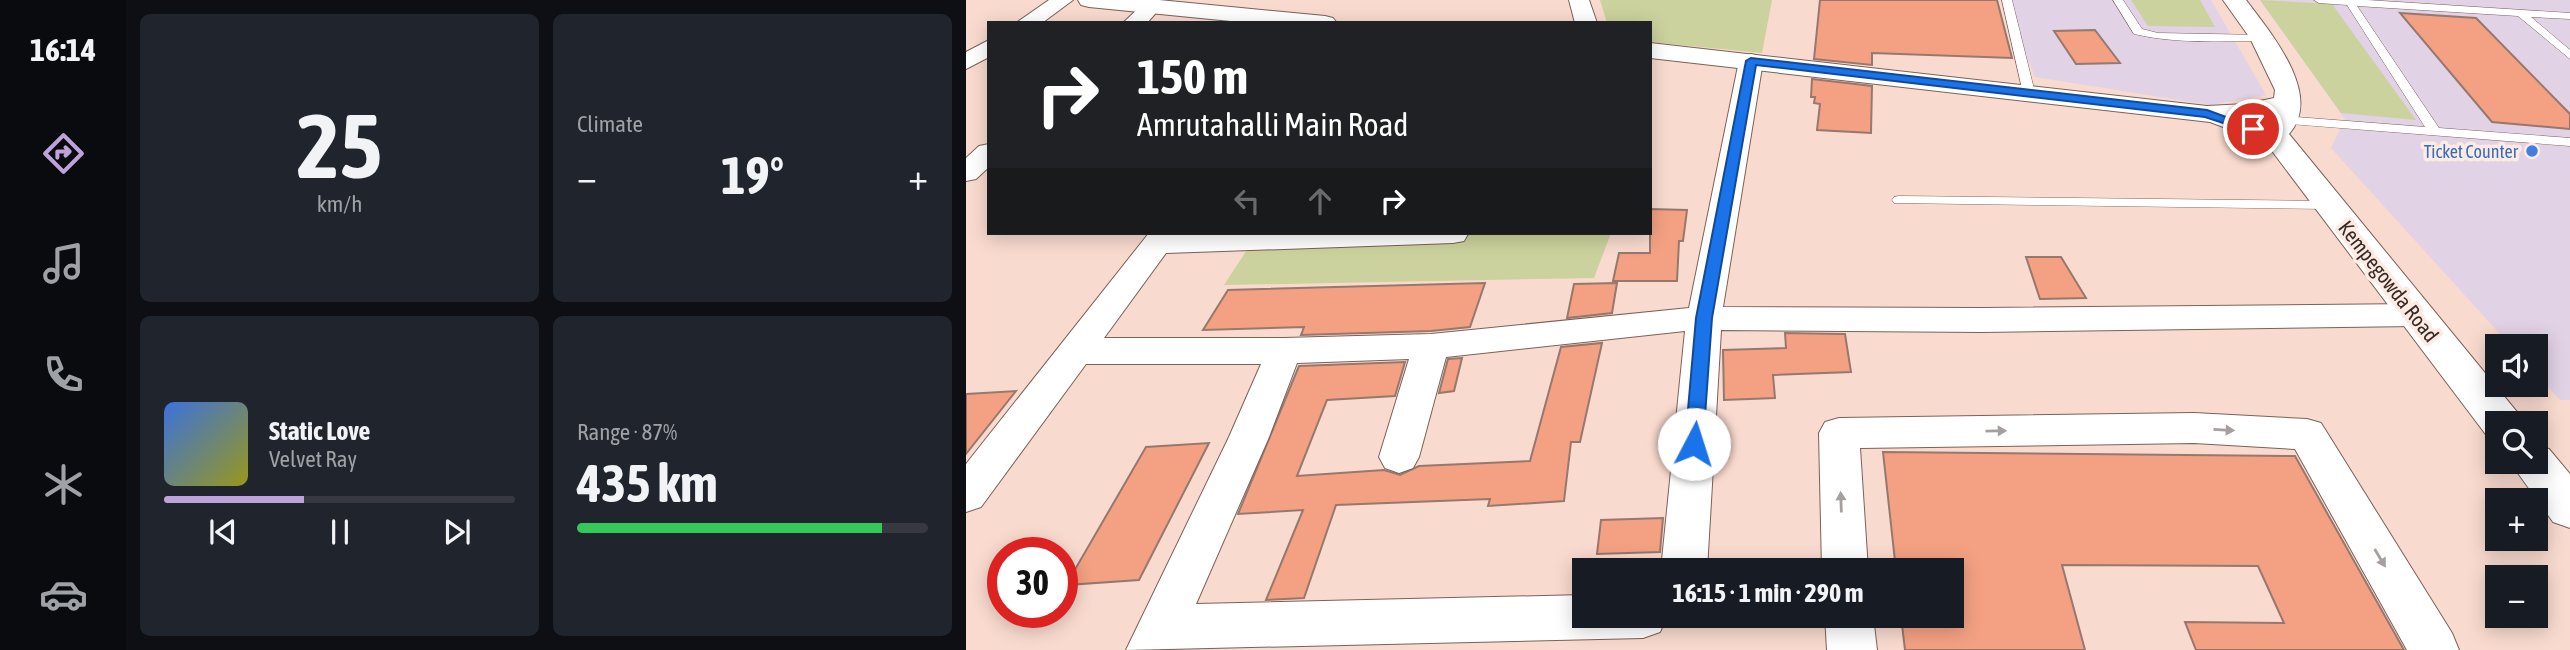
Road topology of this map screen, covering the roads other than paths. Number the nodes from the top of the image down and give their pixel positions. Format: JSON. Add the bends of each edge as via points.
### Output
{"nodes":[{"id":1,"x":1063,"y":0,"type":"edge"},
{"id":2,"x":1089,"y":0,"type":"edge"},
{"id":3,"x":1579,"y":0,"type":"edge"},
{"id":4,"x":2007,"y":0,"type":"edge"},
{"id":5,"x":2118,"y":0,"type":"edge"},
{"id":6,"x":2234,"y":0,"type":"edge"},
{"id":7,"x":2319,"y":0,"type":"edge"},
{"id":8,"x":2350,"y":2,"type":"junction"},
{"id":9,"x":1152,"y":6,"type":"junction"},
{"id":10,"x":2522,"y":14,"type":"junction"},
{"id":11,"x":2570,"y":16,"type":"edge"},
{"id":12,"x":1030,"y":21,"type":"edge"},
{"id":13,"x":1136,"y":21,"type":"edge"},
{"id":14,"x":1305,"y":21,"type":"edge"},
{"id":15,"x":1585,"y":21,"type":"edge"},
{"id":16,"x":2262,"y":38,"type":"junction"},
{"id":17,"x":1652,"y":50,"type":"edge"},
{"id":18,"x":2570,"y":56,"type":"edge"},
{"id":19,"x":1751,"y":61,"type":"junction"},
{"id":20,"x":2029,"y":93,"type":"junction"},
{"id":21,"x":2282,"y":121,"type":"junction"},
{"id":22,"x":2435,"y":132,"type":"junction"},
{"id":23,"x":2570,"y":142,"type":"edge"},
{"id":24,"x":987,"y":154,"type":"edge"},
{"id":25,"x":966,"y":173,"type":"edge"},
{"id":26,"x":1899,"y":200,"type":"dead end"},
{"id":27,"x":2329,"y":205,"type":"junction"},
{"id":28,"x":1356,"y":235,"type":"edge"},
{"id":29,"x":1161,"y":239,"type":"edge"},
{"id":30,"x":2416,"y":315,"type":"junction"},
{"id":31,"x":1704,"y":318,"type":"junction"},
{"id":32,"x":1431,"y":346,"type":"junction"},
{"id":33,"x":1075,"y":351,"type":"junction"},
{"id":34,"x":1284,"y":351,"type":"junction"},
{"id":35,"x":2492,"y":411,"type":"edge"},
{"id":36,"x":1399,"y":457,"type":"dead end"},
{"id":37,"x":2543,"y":474,"type":"edge"},
{"id":38,"x":966,"y":495,"type":"edge"},
{"id":39,"x":2570,"y":508,"type":"edge"},
{"id":40,"x":1685,"y":558,"type":"edge"},
{"id":41,"x":1844,"y":558,"type":"edge"},
{"id":42,"x":1572,"y":619,"type":"edge"},
{"id":43,"x":1850,"y":628,"type":"edge"},
{"id":44,"x":1156,"y":639,"type":"edge"},
{"id":45,"x":1852,"y":650,"type":"edge"},
{"id":46,"x":2434,"y":650,"type":"edge"}],
"edges":[{"from":1,"to":12,"type":"street"},
{"from":2,"to":9,"type":"street"},
{"from":3,"to":15,"type":"street"},
{"from":4,"to":20,"type":"lane"},
{"from":5,"to":16,"type":"lane","via":[[2138,32]]},
{"from":6,"to":16,"type":"street","name":"Kempegowda Road"},
{"from":7,"to":8,"type":"lane"},
{"from":8,"to":10,"type":"lane"},
{"from":8,"to":22,"type":"lane"},
{"from":9,"to":13,"type":"street"},
{"from":9,"to":14,"type":"street"},
{"from":10,"to":11,"type":"lane"},
{"from":10,"to":18,"type":"lane"},
{"from":16,"to":21,"type":"street","name":"Kempegowda Road","via":[[2288,90]]},
{"from":17,"to":19,"type":"street"},
{"from":19,"to":20,"type":"street"},
{"from":19,"to":31,"type":"street"},
{"from":20,"to":21,"type":"street"},
{"from":21,"to":22,"type":"lane"},
{"from":21,"to":27,"type":"street","name":"Kempegowda Road"},
{"from":22,"to":23,"type":"lane"},
{"from":24,"to":25,"type":"street"},
{"from":26,"to":27,"type":"lane"},
{"from":27,"to":30,"type":"street","name":"Kempegowda Road"},
{"from":28,"to":29,"type":"street"},
{"from":29,"to":33,"type":"street"},
{"from":30,"to":31,"type":"street"},
{"from":30,"to":35,"type":"street","name":"Kempegowda Road"},
{"from":31,"to":32,"type":"street"},
{"from":31,"to":40,"type":"street"},
{"from":32,"to":34,"type":"street"},
{"from":32,"to":36,"type":"street"},
{"from":33,"to":34,"type":"street"},
{"from":33,"to":38,"type":"street"},
{"from":34,"to":44,"type":"street"},
{"from":37,"to":39,"type":"street"},
{"from":41,"to":46,"type":"street","one_way":true,"via":[[1839,433],[2194,428],[2307,434]]},
{"from":42,"to":44,"type":"street"},
{"from":43,"to":45,"type":"street"}]}
